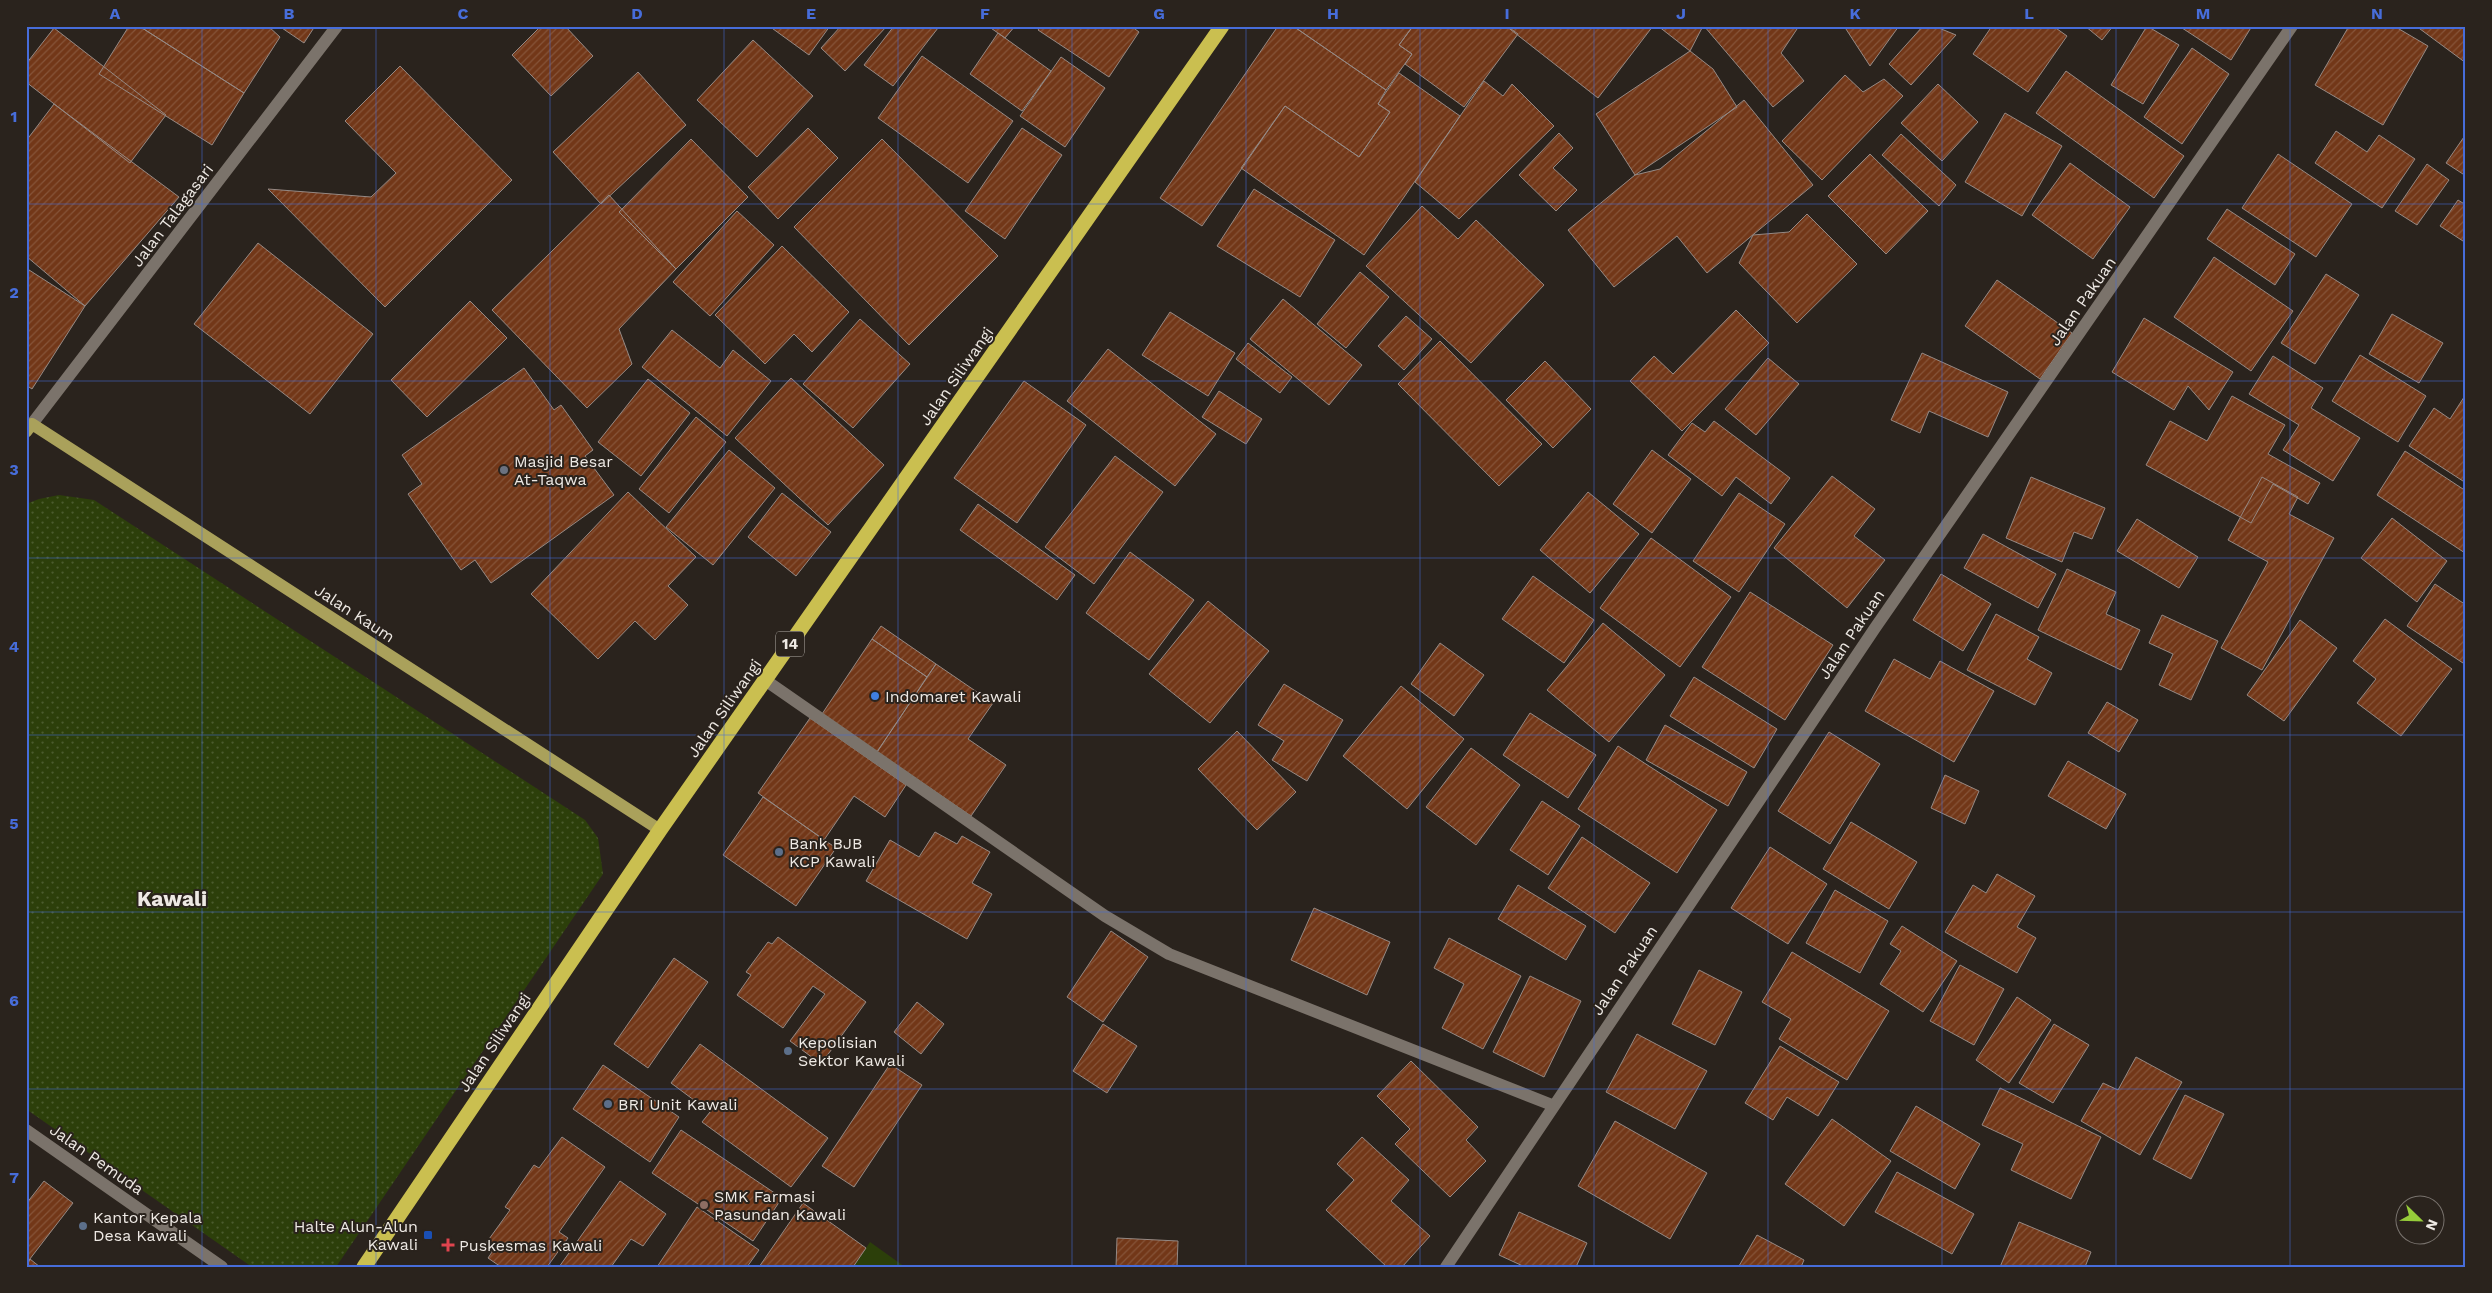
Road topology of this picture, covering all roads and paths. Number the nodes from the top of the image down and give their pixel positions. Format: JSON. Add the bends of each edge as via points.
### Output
{"nodes":[{"id":1,"x":336,"y":26,"type":"edge"},
{"id":2,"x":1222,"y":26,"type":"edge"},
{"id":3,"x":2292,"y":26,"type":"edge"},
{"id":4,"x":29,"y":428,"type":"edge"},
{"id":5,"x":765,"y":680,"type":"junction"},
{"id":6,"x":660,"y":830,"type":"junction"},
{"id":7,"x":1552,"y":1105,"type":"junction"},
{"id":8,"x":26,"y":1130,"type":"edge"},
{"id":9,"x":222,"y":1267,"type":"edge"},
{"id":10,"x":364,"y":1267,"type":"edge"},
{"id":11,"x":1446,"y":1267,"type":"edge"}],
"edges":[{"from":1,"to":4,"type":"street","name":"Jalan Talagasari"},
{"from":2,"to":5,"type":"highway","name":"Jalan Siliwangi","number":"14"},
{"from":3,"to":7,"type":"street","name":"Jalan Pakuan","via":[[1869,636]]},
{"from":4,"to":6,"type":"main road","name":"Jalan Kaum"},
{"from":5,"to":6,"type":"highway","name":"Jalan Siliwangi","number":"14"},
{"from":5,"to":7,"type":"street","via":[[1105,916],[1169,954]]},
{"from":6,"to":10,"type":"highway","name":"Jalan Siliwangi","number":"14"},
{"from":7,"to":11,"type":"street","name":"Jalan Pakuan"},
{"from":8,"to":9,"type":"street","name":"Jalan Pemuda"}]}
